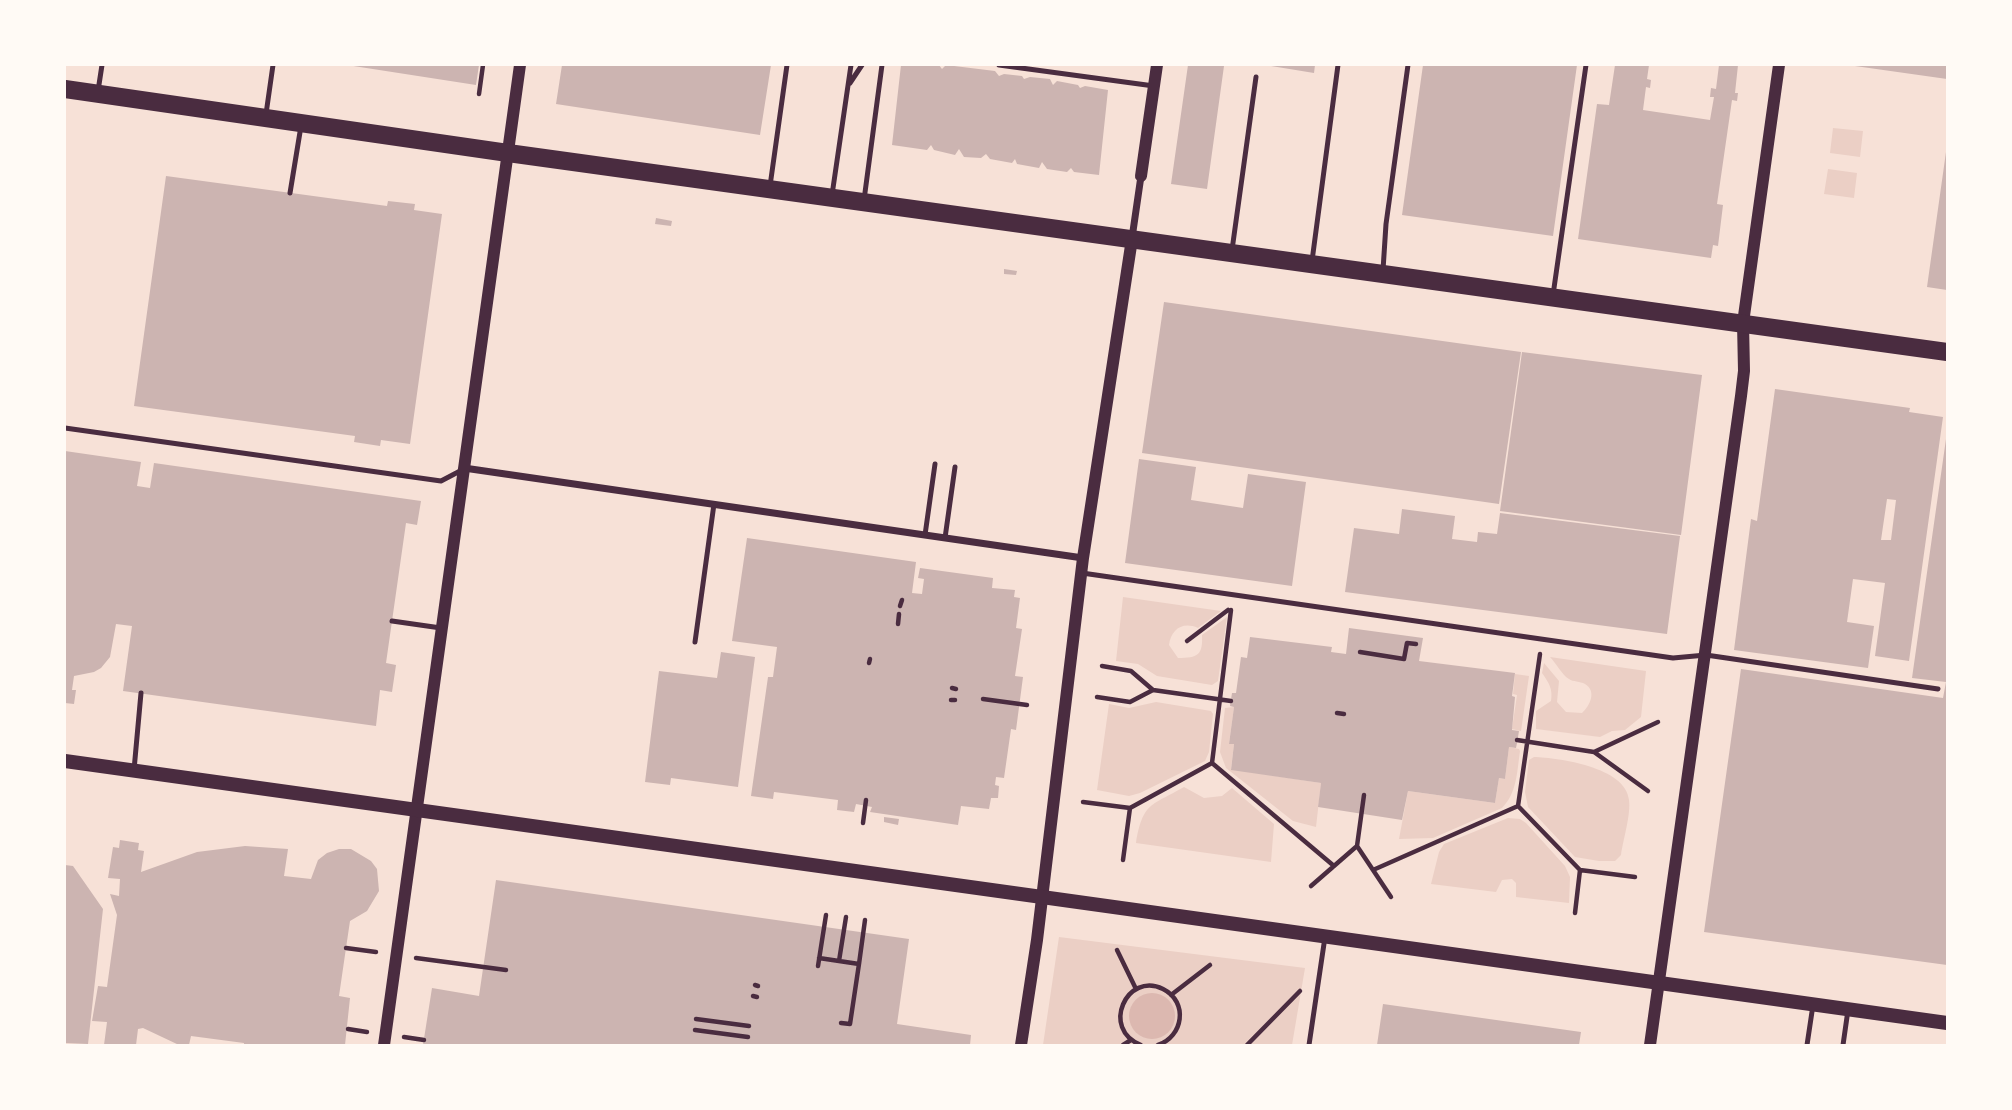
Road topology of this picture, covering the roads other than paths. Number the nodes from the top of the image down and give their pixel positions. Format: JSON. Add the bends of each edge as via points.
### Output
{"nodes":[{"id":1,"x":102,"y":65,"type":"edge"},
{"id":2,"x":273,"y":65,"type":"edge"},
{"id":3,"x":520,"y":65,"type":"edge"},
{"id":4,"x":787,"y":65,"type":"edge"},
{"id":5,"x":852,"y":65,"type":"edge"},
{"id":6,"x":862,"y":65,"type":"edge"},
{"id":7,"x":882,"y":65,"type":"edge"},
{"id":8,"x":999,"y":65,"type":"edge"},
{"id":9,"x":1157,"y":65,"type":"edge"},
{"id":10,"x":1338,"y":65,"type":"edge"},
{"id":11,"x":1408,"y":65,"type":"edge"},
{"id":12,"x":1586,"y":65,"type":"edge"},
{"id":13,"x":1779,"y":65,"type":"edge"},
{"id":14,"x":1256,"y":77,"type":"dead end"},
{"id":15,"x":1154,"y":86,"type":"junction"},
{"id":16,"x":848,"y":87,"type":"junction"},
{"id":17,"x":65,"y":89,"type":"edge"},
{"id":18,"x":98,"y":94,"type":"junction"},
{"id":19,"x":266,"y":117,"type":"junction"},
{"id":20,"x":302,"y":122,"type":"junction"},
{"id":21,"x":508,"y":153,"type":"junction"},
{"id":22,"x":1141,"y":176,"type":"joint"},
{"id":23,"x":769,"y":189,"type":"junction"},
{"id":24,"x":290,"y":193,"type":"dead end"},
{"id":25,"x":831,"y":198,"type":"junction"},
{"id":26,"x":864,"y":202,"type":"junction"},
{"id":27,"x":1132,"y":239,"type":"junction"},
{"id":28,"x":1231,"y":253,"type":"junction"},
{"id":29,"x":1311,"y":264,"type":"junction"},
{"id":30,"x":1382,"y":274,"type":"junction"},
{"id":31,"x":1553,"y":298,"type":"junction"},
{"id":32,"x":1743,"y":323,"type":"junction"},
{"id":33,"x":1947,"y":352,"type":"edge"},
{"id":34,"x":65,"y":428,"type":"edge"},
{"id":35,"x":935,"y":464,"type":"dead end"},
{"id":36,"x":955,"y":467,"type":"dead end"},
{"id":37,"x":464,"y":468,"type":"junction"},
{"id":38,"x":714,"y":504,"type":"junction"},
{"id":39,"x":925,"y":535,"type":"junction"},
{"id":40,"x":945,"y":538,"type":"junction"},
{"id":41,"x":1083,"y":558,"type":"junction"},
{"id":42,"x":1082,"y":573,"type":"junction"},
{"id":43,"x":392,"y":621,"type":"dead end"},
{"id":44,"x":442,"y":628,"type":"junction"},
{"id":45,"x":695,"y":642,"type":"dead end"},
{"id":46,"x":1706,"y":655,"type":"junction"},
{"id":47,"x":1938,"y":689,"type":"dead end"},
{"id":48,"x":141,"y":693,"type":"dead end"},
{"id":49,"x":65,"y":761,"type":"edge"},
{"id":50,"x":134,"y":771,"type":"junction"},
{"id":51,"x":417,"y":811,"type":"junction"},
{"id":52,"x":1042,"y":897,"type":"junction"},
{"id":53,"x":1325,"y":936,"type":"junction"},
{"id":54,"x":1658,"y":983,"type":"junction"},
{"id":55,"x":1813,"y":1004,"type":"junction"},
{"id":56,"x":1848,"y":1009,"type":"junction"},
{"id":57,"x":1947,"y":1023,"type":"edge"},
{"id":58,"x":384,"y":1045,"type":"edge"},
{"id":59,"x":1021,"y":1045,"type":"edge"},
{"id":60,"x":1310,"y":1045,"type":"edge"},
{"id":61,"x":1650,"y":1045,"type":"edge"},
{"id":62,"x":1807,"y":1045,"type":"edge"},
{"id":63,"x":1843,"y":1045,"type":"edge"}],
"edges":[{"from":1,"to":18,"type":"lane"},
{"from":2,"to":19,"type":"lane"},
{"from":3,"to":21,"type":"street"},
{"from":4,"to":23,"type":"lane"},
{"from":5,"to":16,"type":"lane"},
{"from":6,"to":16,"type":"lane"},
{"from":7,"to":26,"type":"lane"},
{"from":8,"to":15,"type":"lane"},
{"from":9,"to":15,"type":"street"},
{"from":10,"to":29,"type":"lane"},
{"from":11,"to":30,"type":"lane"},
{"from":12,"to":31,"type":"lane"},
{"from":13,"to":32,"type":"street"},
{"from":14,"to":28,"type":"lane"},
{"from":15,"to":22,"type":"street"},
{"from":16,"to":25,"type":"lane"},
{"from":17,"to":18,"type":"main road"},
{"from":18,"to":19,"type":"main road"},
{"from":19,"to":20,"type":"main road"},
{"from":20,"to":21,"type":"main road"},
{"from":20,"to":24,"type":"lane"},
{"from":21,"to":23,"type":"main road"},
{"from":21,"to":37,"type":"street"},
{"from":22,"to":27,"type":"street"},
{"from":23,"to":25,"type":"main road"},
{"from":25,"to":26,"type":"main road"},
{"from":26,"to":27,"type":"main road"},
{"from":27,"to":28,"type":"main road"},
{"from":27,"to":41,"type":"street"},
{"from":28,"to":29,"type":"main road"},
{"from":29,"to":30,"type":"main road"},
{"from":30,"to":31,"type":"main road"},
{"from":31,"to":32,"type":"main road"},
{"from":32,"to":33,"type":"main road"},
{"from":32,"to":46,"type":"street","via":[[1744,371]]},
{"from":34,"to":37,"type":"lane","via":[[441,481]]},
{"from":35,"to":39,"type":"lane"},
{"from":36,"to":40,"type":"lane"},
{"from":37,"to":38,"type":"street"},
{"from":37,"to":44,"type":"street"},
{"from":38,"to":39,"type":"street"},
{"from":38,"to":45,"type":"lane"},
{"from":39,"to":40,"type":"street"},
{"from":40,"to":41,"type":"street"},
{"from":41,"to":42,"type":"street"},
{"from":42,"to":46,"type":"lane","via":[[1672,658]]},
{"from":42,"to":52,"type":"street"},
{"from":43,"to":44,"type":"lane"},
{"from":44,"to":51,"type":"street"},
{"from":46,"to":47,"type":"lane"},
{"from":46,"to":54,"type":"street"},
{"from":48,"to":50,"type":"lane"},
{"from":49,"to":50,"type":"main road"},
{"from":50,"to":51,"type":"main road"},
{"from":51,"to":52,"type":"main road"},
{"from":51,"to":58,"type":"street"},
{"from":52,"to":53,"type":"main road"},
{"from":52,"to":59,"type":"street"},
{"from":53,"to":54,"type":"main road"},
{"from":53,"to":60,"type":"lane"},
{"from":54,"to":55,"type":"main road"},
{"from":54,"to":61,"type":"street"},
{"from":55,"to":56,"type":"main road"},
{"from":55,"to":62,"type":"lane"},
{"from":56,"to":57,"type":"main road"},
{"from":56,"to":63,"type":"lane"}]}
